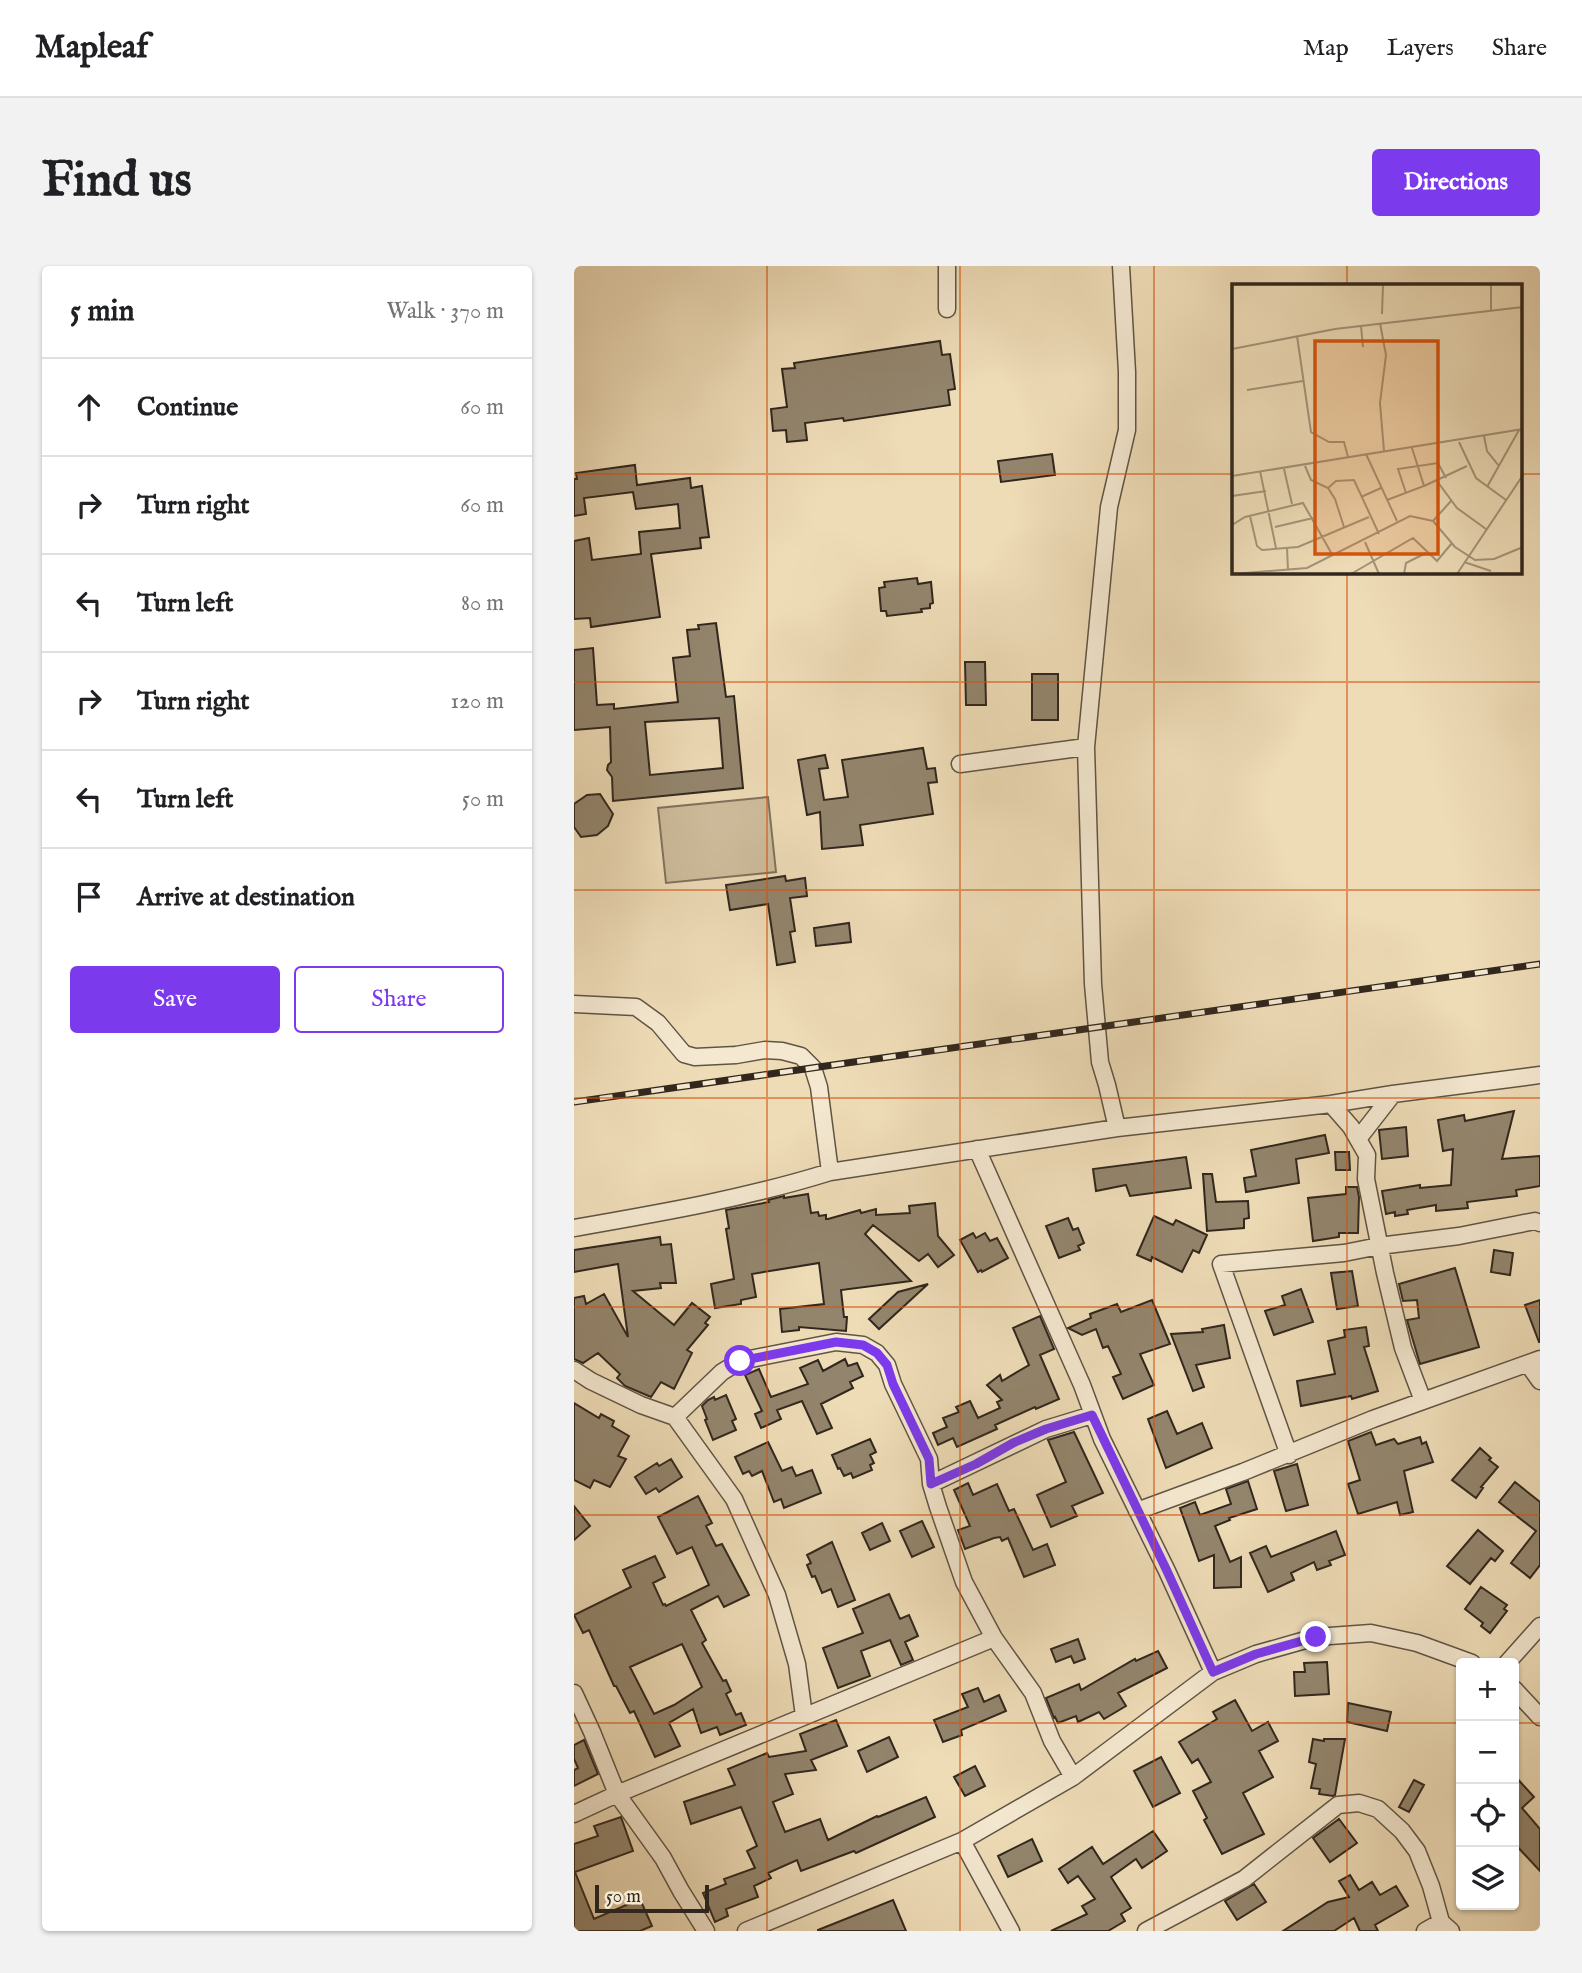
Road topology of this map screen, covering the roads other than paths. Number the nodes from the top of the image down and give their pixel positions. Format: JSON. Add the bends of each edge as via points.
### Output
{"nodes":[{"id":1,"x":947,"y":266,"type":"edge"},
{"id":2,"x":1121,"y":266,"type":"edge"},
{"id":3,"x":947,"y":309,"type":"dead end"},
{"id":4,"x":1086,"y":747,"type":"junction"},
{"id":5,"x":961,"y":764,"type":"dead end"},
{"id":6,"x":574,"y":1004,"type":"edge"},
{"id":7,"x":1540,"y":1076,"type":"edge"},
{"id":8,"x":1393,"y":1094,"type":"junction"},
{"id":9,"x":1331,"y":1104,"type":"junction"},
{"id":10,"x":1118,"y":1128,"type":"junction"},
{"id":11,"x":1358,"y":1139,"type":"junction"},
{"id":12,"x":977,"y":1149,"type":"junction"},
{"id":13,"x":830,"y":1172,"type":"junction"},
{"id":14,"x":1540,"y":1223,"type":"edge"},
{"id":15,"x":574,"y":1227,"type":"edge"},
{"id":16,"x":1380,"y":1246,"type":"junction"},
{"id":17,"x":1534,"y":1362,"type":"edge"},
{"id":18,"x":574,"y":1370,"type":"edge"},
{"id":19,"x":1540,"y":1381,"type":"edge"},
{"id":20,"x":1423,"y":1401,"type":"junction"},
{"id":21,"x":1092,"y":1415,"type":"junction"},
{"id":22,"x":675,"y":1417,"type":"junction"},
{"id":23,"x":1289,"y":1455,"type":"junction"},
{"id":24,"x":931,"y":1484,"type":"junction"},
{"id":25,"x":1137,"y":1511,"type":"junction"},
{"id":26,"x":1540,"y":1626,"type":"edge"},
{"id":27,"x":994,"y":1638,"type":"junction"},
{"id":28,"x":1458,"y":1658,"type":"edge"},
{"id":29,"x":1511,"y":1658,"type":"edge"},
{"id":30,"x":1213,"y":1672,"type":"junction"},
{"id":31,"x":574,"y":1693,"type":"edge"},
{"id":32,"x":1519,"y":1694,"type":"edge"},
{"id":33,"x":804,"y":1716,"type":"junction"},
{"id":34,"x":1540,"y":1717,"type":"edge"},
{"id":35,"x":1073,"y":1777,"type":"junction"},
{"id":36,"x":617,"y":1794,"type":"junction"},
{"id":37,"x":574,"y":1814,"type":"edge"},
{"id":38,"x":962,"y":1841,"type":"junction"},
{"id":39,"x":1446,"y":1926,"type":"edge"},
{"id":40,"x":706,"y":1931,"type":"edge"},
{"id":41,"x":746,"y":1931,"type":"edge"},
{"id":42,"x":1011,"y":1931,"type":"edge"},
{"id":43,"x":1146,"y":1931,"type":"edge"},
{"id":44,"x":1425,"y":1931,"type":"edge"}],
"edges":[{"from":1,"to":3,"type":"street"},
{"from":2,"to":4,"type":"street","via":[[1126,430],[1109,507]]},
{"from":4,"to":5,"type":"street"},
{"from":4,"to":10,"type":"street","via":[[1093,984],[1100,1062]]},
{"from":6,"to":13,"type":"street","via":[[636,1007],[684,1054],[695,1057],[765,1050],[801,1056],[813,1068],[819,1087]]},
{"from":7,"to":8,"type":"street"},
{"from":8,"to":9,"type":"street"},
{"from":8,"to":11,"type":"street"},
{"from":9,"to":10,"type":"street"},
{"from":9,"to":11,"type":"street"},
{"from":10,"to":12,"type":"street"},
{"from":11,"to":16,"type":"street","via":[[1367,1155],[1366,1180]]},
{"from":12,"to":13,"type":"street"},
{"from":12,"to":21,"type":"street"},
{"from":13,"to":15,"type":"street"},
{"from":14,"to":16,"type":"street"},
{"from":16,"to":20,"type":"street","via":[[1403,1348]]},
{"from":16,"to":23,"type":"street","via":[[1222,1264]]},
{"from":17,"to":19,"type":"street"},
{"from":17,"to":20,"type":"street"},
{"from":18,"to":22,"type":"street"},
{"from":20,"to":23,"type":"street"},
{"from":21,"to":24,"type":"street","via":[[1013,1443]]},
{"from":21,"to":25,"type":"street"},
{"from":22,"to":24,"type":"street","via":[[740,1361],[836,1342],[863,1345],[887,1365],[929,1459]]},
{"from":22,"to":33,"type":"street","via":[[734,1499],[757,1546],[791,1639]]},
{"from":23,"to":25,"type":"street"},
{"from":24,"to":27,"type":"street","via":[[964,1582]]},
{"from":25,"to":30,"type":"street"},
{"from":26,"to":29,"type":"street"},
{"from":27,"to":33,"type":"street"},
{"from":27,"to":35,"type":"street","via":[[1033,1693]]},
{"from":28,"to":30,"type":"street","via":[[1371,1633],[1316,1637]]},
{"from":30,"to":35,"type":"street"},
{"from":31,"to":36,"type":"street"},
{"from":32,"to":34,"type":"street"},
{"from":33,"to":36,"type":"street"},
{"from":35,"to":38,"type":"street"},
{"from":36,"to":37,"type":"street"},
{"from":36,"to":40,"type":"street","via":[[663,1858]]},
{"from":38,"to":41,"type":"street"},
{"from":38,"to":42,"type":"street"},
{"from":39,"to":43,"type":"street","via":[[1417,1851],[1402,1830],[1378,1810],[1359,1803],[1338,1805],[1244,1879]]},
{"from":39,"to":44,"type":"street"}]}
